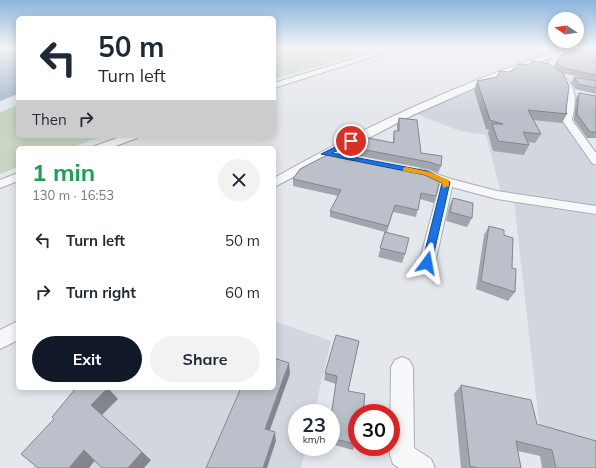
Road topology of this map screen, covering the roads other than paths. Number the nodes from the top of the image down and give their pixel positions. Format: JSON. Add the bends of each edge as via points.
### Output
{"nodes":[{"id":1,"x":329,"y":69,"type":"edge"},
{"id":2,"x":513,"y":69,"type":"edge"},
{"id":3,"x":548,"y":69,"type":"edge"},
{"id":4,"x":561,"y":76,"type":"junction"},
{"id":5,"x":575,"y":79,"type":"edge"},
{"id":6,"x":276,"y":85,"type":"edge"},
{"id":7,"x":570,"y":92,"type":"junction"},
{"id":8,"x":583,"y":94,"type":"edge"},
{"id":9,"x":128,"y":138,"type":"edge"},
{"id":10,"x":105,"y":146,"type":"edge"},
{"id":11,"x":325,"y":154,"type":"junction"},
{"id":12,"x":348,"y":159,"type":"edge"},
{"id":13,"x":596,"y":161,"type":"edge"},
{"id":14,"x":411,"y":170,"type":"edge"},
{"id":15,"x":16,"y":178,"type":"edge"},
{"id":16,"x":276,"y":182,"type":"edge"},
{"id":17,"x":446,"y":182,"type":"junction"},
{"id":18,"x":0,"y":184,"type":"edge"},
{"id":19,"x":596,"y":210,"type":"edge"},
{"id":20,"x":427,"y":263,"type":"dead end"},
{"id":21,"x":16,"y":331,"type":"edge"},
{"id":22,"x":0,"y":340,"type":"edge"},
{"id":23,"x":402,"y":368,"type":"dead end"},
{"id":24,"x":422,"y":468,"type":"edge"}],
"edges":[{"from":1,"to":6,"type":"street"},
{"from":2,"to":11,"type":"street","via":[[416,110]]},
{"from":3,"to":4,"type":"street"},
{"from":4,"to":5,"type":"street"},
{"from":4,"to":7,"type":"street"},
{"from":7,"to":8,"type":"street"},
{"from":7,"to":13,"type":"street","via":[[573,99],[567,120]]},
{"from":9,"to":10,"type":"street"},
{"from":11,"to":12,"type":"street"},
{"from":11,"to":16,"type":"street"},
{"from":14,"to":17,"type":"street"},
{"from":15,"to":18,"type":"street"},
{"from":17,"to":19,"type":"street","via":[[497,195]]},
{"from":17,"to":20,"type":"street"},
{"from":21,"to":22,"type":"street"},
{"from":23,"to":24,"type":"street","via":[[402,455]]}]}
